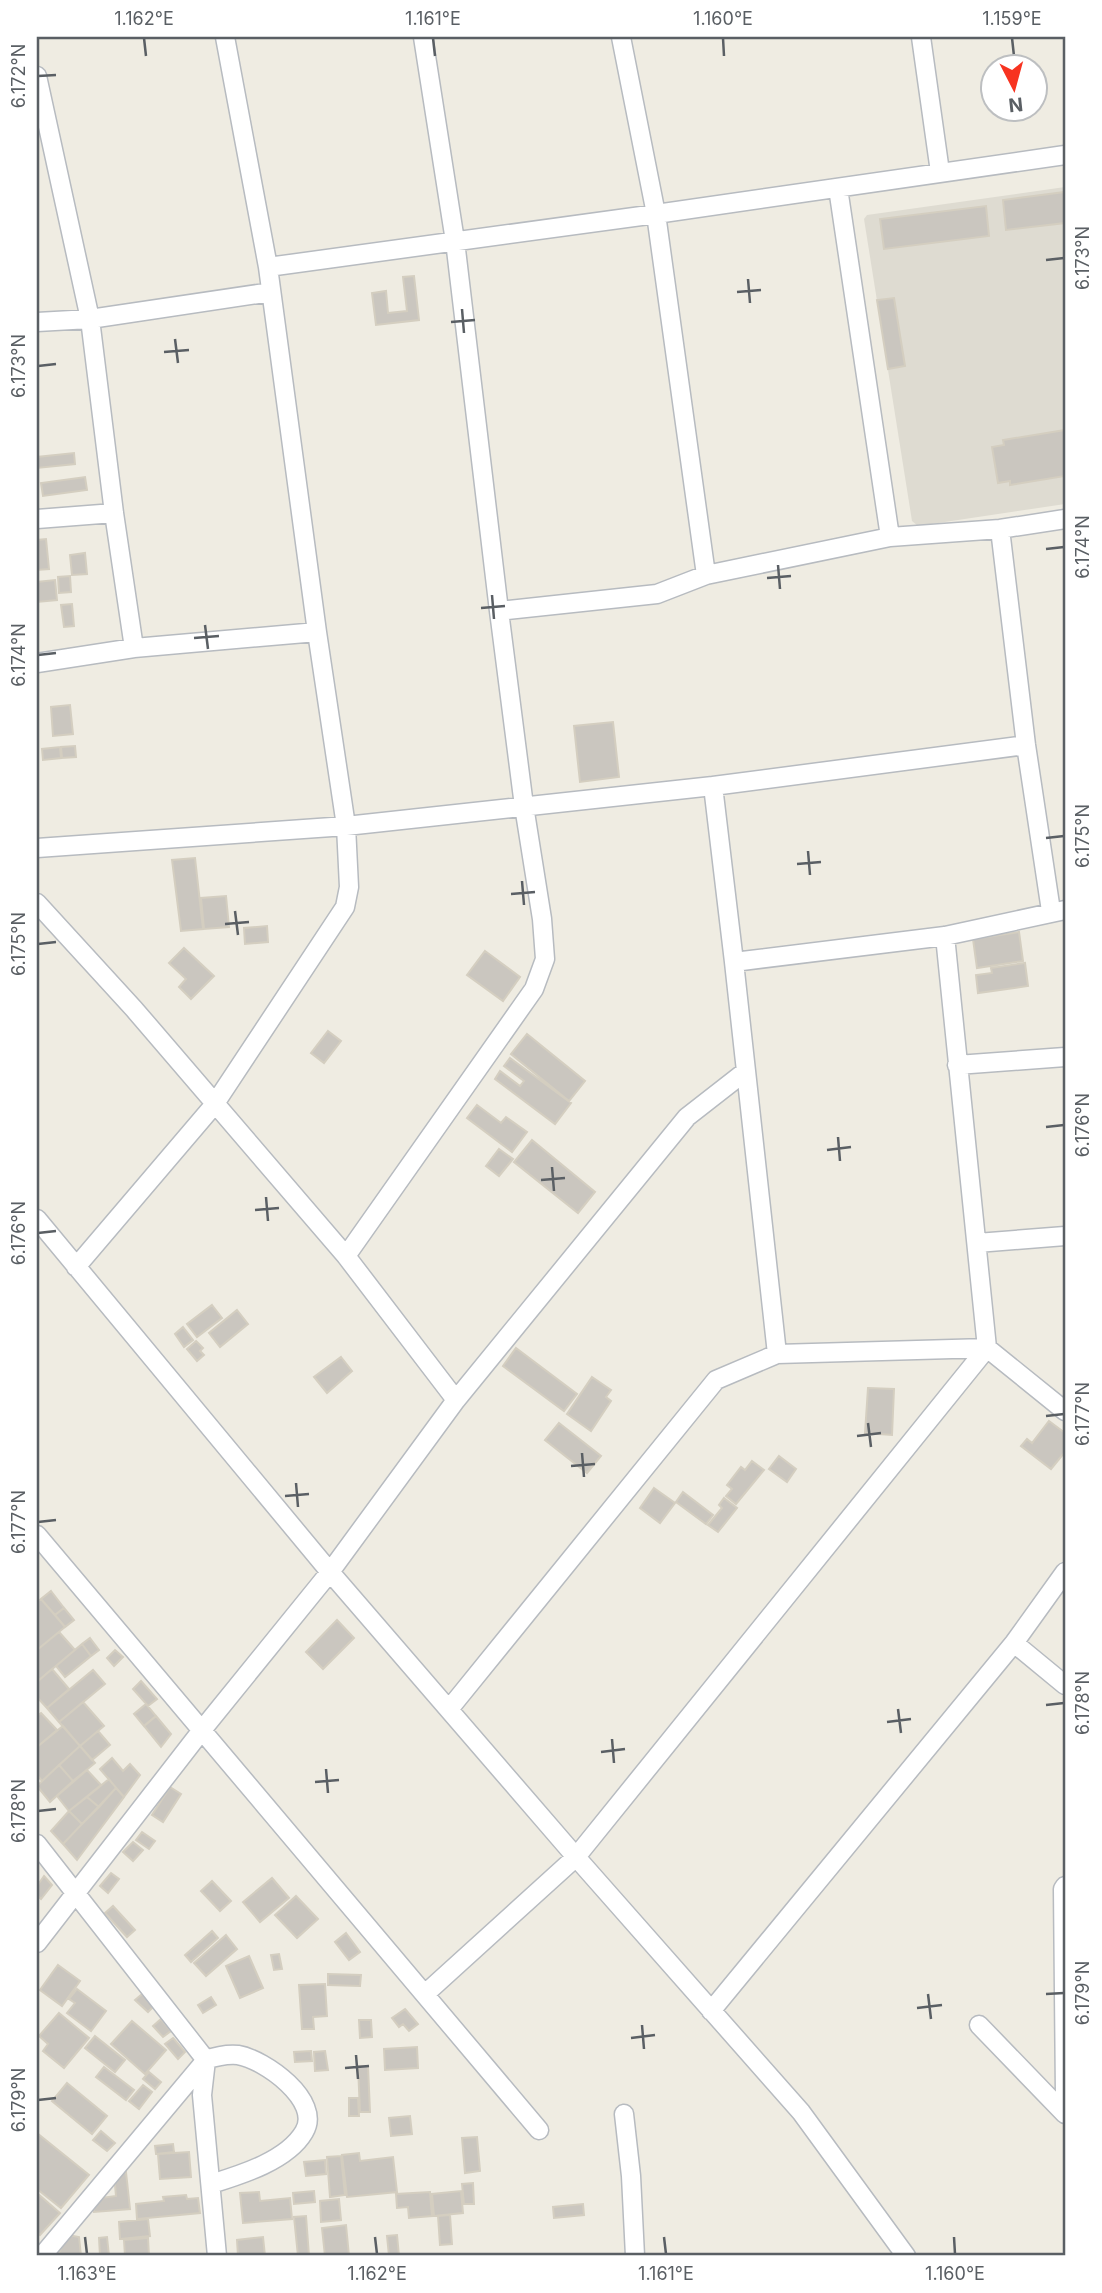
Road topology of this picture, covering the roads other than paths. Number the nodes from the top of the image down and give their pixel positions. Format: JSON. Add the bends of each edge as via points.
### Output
{"nodes":[{"id":1,"x":225,"y":37,"type":"edge"},
{"id":2,"x":424,"y":37,"type":"edge"},
{"id":3,"x":621,"y":37,"type":"edge"},
{"id":4,"x":921,"y":37,"type":"edge"},
{"id":5,"x":37,"y":76,"type":"edge"},
{"id":6,"x":1065,"y":155,"type":"edge"},
{"id":7,"x":940,"y":172,"type":"junction"},
{"id":8,"x":838,"y":188,"type":"junction"},
{"id":9,"x":656,"y":214,"type":"junction"},
{"id":10,"x":455,"y":241,"type":"junction"},
{"id":11,"x":268,"y":267,"type":"junction"},
{"id":12,"x":271,"y":292,"type":"junction"},
{"id":13,"x":90,"y":318,"type":"junction"},
{"id":14,"x":37,"y":322,"type":"edge"},
{"id":15,"x":114,"y":513,"type":"junction"},
{"id":16,"x":37,"y":519,"type":"edge"},
{"id":17,"x":1065,"y":519,"type":"edge"},
{"id":18,"x":1000,"y":529,"type":"junction"},
{"id":19,"x":890,"y":537,"type":"junction"},
{"id":20,"x":706,"y":575,"type":"junction"},
{"id":21,"x":499,"y":611,"type":"junction"},
{"id":22,"x":317,"y":632,"type":"junction"},
{"id":23,"x":134,"y":648,"type":"junction"},
{"id":24,"x":37,"y":663,"type":"edge"},
{"id":25,"x":1026,"y":744,"type":"junction"},
{"id":26,"x":713,"y":786,"type":"junction"},
{"id":27,"x":524,"y":806,"type":"junction"},
{"id":28,"x":346,"y":826,"type":"junction"},
{"id":29,"x":37,"y":848,"type":"edge"},
{"id":30,"x":37,"y":903,"type":"edge"},
{"id":31,"x":1058,"y":911,"type":"edge"},
{"id":32,"x":945,"y":936,"type":"junction"},
{"id":33,"x":734,"y":962,"type":"junction"},
{"id":34,"x":1065,"y":1057,"type":"edge"},
{"id":35,"x":957,"y":1065,"type":"junction"},
{"id":36,"x":746,"y":1071,"type":"junction"},
{"id":37,"x":214,"y":1105,"type":"junction"},
{"id":38,"x":37,"y":1219,"type":"edge"},
{"id":39,"x":1065,"y":1236,"type":"edge"},
{"id":40,"x":977,"y":1243,"type":"junction"},
{"id":41,"x":346,"y":1256,"type":"junction"},
{"id":42,"x":76,"y":1266,"type":"junction"},
{"id":43,"x":987,"y":1348,"type":"junction"},
{"id":44,"x":776,"y":1354,"type":"junction"},
{"id":45,"x":456,"y":1400,"type":"junction"},
{"id":46,"x":1065,"y":1411,"type":"edge"},
{"id":47,"x":37,"y":1535,"type":"edge"},
{"id":48,"x":330,"y":1572,"type":"junction"},
{"id":49,"x":1065,"y":1572,"type":"edge"},
{"id":50,"x":1014,"y":1643,"type":"junction"},
{"id":51,"x":1065,"y":1685,"type":"edge"},
{"id":52,"x":450,"y":1708,"type":"junction"},
{"id":53,"x":202,"y":1730,"type":"junction"},
{"id":54,"x":37,"y":1844,"type":"edge"},
{"id":55,"x":576,"y":1857,"type":"junction"},
{"id":56,"x":1065,"y":1886,"type":"edge"},
{"id":57,"x":75,"y":1892,"type":"junction"},
{"id":58,"x":37,"y":1942,"type":"edge"},
{"id":59,"x":1064,"y":1985,"type":"edge"},
{"id":60,"x":425,"y":1994,"type":"junction"},
{"id":61,"x":711,"y":2011,"type":"junction"},
{"id":62,"x":979,"y":2025,"type":"dead end"},
{"id":63,"x":206,"y":2060,"type":"junction"},
{"id":64,"x":1065,"y":2095,"type":"edge"},
{"id":65,"x":624,"y":2114,"type":"dead end"},
{"id":66,"x":1065,"y":2114,"type":"edge"},
{"id":67,"x":539,"y":2130,"type":"dead end"},
{"id":68,"x":211,"y":2184,"type":"junction"},
{"id":69,"x":42,"y":2256,"type":"edge"},
{"id":70,"x":217,"y":2256,"type":"edge"},
{"id":71,"x":635,"y":2256,"type":"edge"},
{"id":72,"x":906,"y":2256,"type":"edge"}],
"edges":[{"from":1,"to":11,"type":"street"},
{"from":2,"to":10,"type":"street"},
{"from":3,"to":9,"type":"street"},
{"from":4,"to":7,"type":"street"},
{"from":5,"to":13,"type":"street"},
{"from":6,"to":7,"type":"street"},
{"from":7,"to":8,"type":"street"},
{"from":8,"to":9,"type":"street"},
{"from":8,"to":19,"type":"street"},
{"from":9,"to":10,"type":"street"},
{"from":9,"to":20,"type":"street"},
{"from":10,"to":11,"type":"street"},
{"from":10,"to":21,"type":"street"},
{"from":11,"to":12,"type":"street"},
{"from":12,"to":13,"type":"street"},
{"from":12,"to":22,"type":"street"},
{"from":13,"to":14,"type":"street"},
{"from":13,"to":15,"type":"street"},
{"from":15,"to":16,"type":"street"},
{"from":15,"to":23,"type":"street"},
{"from":17,"to":18,"type":"street"},
{"from":18,"to":19,"type":"street"},
{"from":18,"to":25,"type":"street"},
{"from":19,"to":20,"type":"street"},
{"from":20,"to":21,"type":"street","via":[[657,594]]},
{"from":21,"to":27,"type":"street"},
{"from":22,"to":23,"type":"street"},
{"from":22,"to":28,"type":"street"},
{"from":23,"to":24,"type":"street"},
{"from":25,"to":26,"type":"street"},
{"from":25,"to":31,"type":"street"},
{"from":26,"to":27,"type":"street"},
{"from":26,"to":33,"type":"street"},
{"from":27,"to":28,"type":"street"},
{"from":27,"to":41,"type":"street","via":[[545,959],[534,989]]},
{"from":28,"to":29,"type":"street"},
{"from":28,"to":37,"type":"street","via":[[349,887],[345,908]]},
{"from":30,"to":37,"type":"street"},
{"from":31,"to":32,"type":"street"},
{"from":32,"to":33,"type":"street"},
{"from":32,"to":35,"type":"street"},
{"from":33,"to":36,"type":"street"},
{"from":34,"to":35,"type":"street"},
{"from":35,"to":40,"type":"street"},
{"from":36,"to":44,"type":"street"},
{"from":36,"to":45,"type":"street","via":[[687,1117]]},
{"from":37,"to":41,"type":"street"},
{"from":37,"to":42,"type":"street"},
{"from":38,"to":42,"type":"street"},
{"from":39,"to":40,"type":"street"},
{"from":40,"to":43,"type":"street"},
{"from":41,"to":45,"type":"street"},
{"from":42,"to":48,"type":"street"},
{"from":43,"to":44,"type":"street"},
{"from":43,"to":46,"type":"street"},
{"from":43,"to":55,"type":"street"},
{"from":44,"to":52,"type":"street","via":[[716,1380]]},
{"from":45,"to":48,"type":"street"},
{"from":47,"to":53,"type":"street"},
{"from":48,"to":52,"type":"street"},
{"from":48,"to":53,"type":"street"},
{"from":49,"to":50,"type":"street"},
{"from":50,"to":51,"type":"street"},
{"from":50,"to":61,"type":"street"},
{"from":52,"to":55,"type":"street"},
{"from":53,"to":57,"type":"street"},
{"from":53,"to":60,"type":"street"},
{"from":54,"to":57,"type":"street"},
{"from":55,"to":60,"type":"street"},
{"from":55,"to":61,"type":"street"},
{"from":56,"to":59,"type":"street"},
{"from":57,"to":58,"type":"street"},
{"from":57,"to":63,"type":"street"},
{"from":59,"to":64,"type":"street"},
{"from":60,"to":67,"type":"street"},
{"from":61,"to":72,"type":"street","via":[[801,2112]]},
{"from":62,"to":66,"type":"street"},
{"from":63,"to":68,"type":"street","via":[[202,2095]]},
{"from":63,"to":68,"type":"street","via":[[240,2055],[265,2066],[297,2092],[307,2113],[306,2130],[270,2162]]},
{"from":63,"to":69,"type":"street"},
{"from":65,"to":71,"type":"street"},
{"from":68,"to":70,"type":"street"}]}
